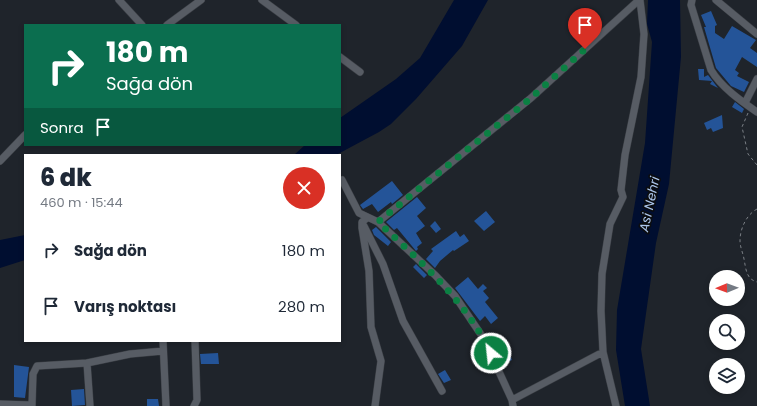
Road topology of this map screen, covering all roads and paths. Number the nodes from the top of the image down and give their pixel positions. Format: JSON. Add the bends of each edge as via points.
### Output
{"nodes":[{"id":1,"x":119,"y":0,"type":"edge"},
{"id":2,"x":201,"y":0,"type":"edge"},
{"id":3,"x":262,"y":0,"type":"edge"},
{"id":4,"x":640,"y":0,"type":"edge"},
{"id":5,"x":692,"y":0,"type":"edge"},
{"id":6,"x":716,"y":0,"type":"edge"},
{"id":7,"x":141,"y":24,"type":"edge"},
{"id":8,"x":168,"y":24,"type":"edge"},
{"id":9,"x":295,"y":24,"type":"edge"},
{"id":10,"x":757,"y":34,"type":"edge"},
{"id":11,"x":341,"y":58,"type":"edge"},
{"id":12,"x":360,"y":72,"type":"dead end"},
{"id":13,"x":757,"y":79,"type":"edge"},
{"id":14,"x":751,"y":107,"type":"edge"},
{"id":15,"x":24,"y":136,"type":"edge"},
{"id":16,"x":0,"y":161,"type":"edge"},
{"id":17,"x":757,"y":165,"type":"edge"},
{"id":18,"x":342,"y":180,"type":"dead end"},
{"id":19,"x":757,"y":209,"type":"edge"},
{"id":20,"x":365,"y":220,"type":"junction"},
{"id":21,"x":378,"y":222,"type":"junction"},
{"id":22,"x":757,"y":282,"type":"edge"},
{"id":23,"x":163,"y":342,"type":"edge"},
{"id":24,"x":195,"y":342,"type":"edge"},
{"id":25,"x":163,"y":351,"type":"junction"},
{"id":26,"x":603,"y":352,"type":"junction"},
{"id":27,"x":87,"y":363,"type":"junction"},
{"id":28,"x":442,"y":391,"type":"dead end"},
{"id":29,"x":513,"y":403,"type":"edge"},
{"id":30,"x":0,"y":404,"type":"edge"},
{"id":31,"x":35,"y":405,"type":"edge"},
{"id":32,"x":90,"y":406,"type":"edge"},
{"id":33,"x":166,"y":406,"type":"edge"},
{"id":34,"x":194,"y":406,"type":"edge"},
{"id":35,"x":375,"y":406,"type":"edge"},
{"id":36,"x":616,"y":406,"type":"edge"}],
"edges":[{"from":1,"to":7,"type":"street"},
{"from":2,"to":8,"type":"street"},
{"from":3,"to":9,"type":"street"},
{"from":4,"to":21,"type":"street","via":[[531,98]]},
{"from":4,"to":26,"type":"street","via":[[644,34],[641,77],[625,155],[621,190],[623,197],[610,224],[602,274]]},
{"from":5,"to":14,"type":"street","via":[[693,12],[711,70]]},
{"from":6,"to":10,"type":"street"},
{"from":11,"to":12,"type":"street"},
{"from":13,"to":14,"type":"street"},
{"from":14,"to":17,"type":"path","via":[[742,127],[748,154]]},
{"from":15,"to":16,"type":"street"},
{"from":18,"to":20,"type":"street"},
{"from":19,"to":22,"type":"path","via":[[748,216],[740,242],[746,273]]},
{"from":20,"to":21,"type":"street"},
{"from":20,"to":28,"type":"street","via":[[403,321]]},
{"from":20,"to":35,"type":"street","via":[[370,317],[381,361]]},
{"from":21,"to":29,"type":"street","via":[[435,275],[470,317],[488,346]]},
{"from":23,"to":25,"type":"street"},
{"from":24,"to":34,"type":"street","via":[[197,400]]},
{"from":25,"to":27,"type":"street","via":[[130,354]]},
{"from":25,"to":33,"type":"street"},
{"from":26,"to":29,"type":"street"},
{"from":26,"to":36,"type":"street"},
{"from":27,"to":31,"type":"street","via":[[37,366],[33,374]]},
{"from":27,"to":32,"type":"street"},
{"from":30,"to":31,"type":"street"}]}
